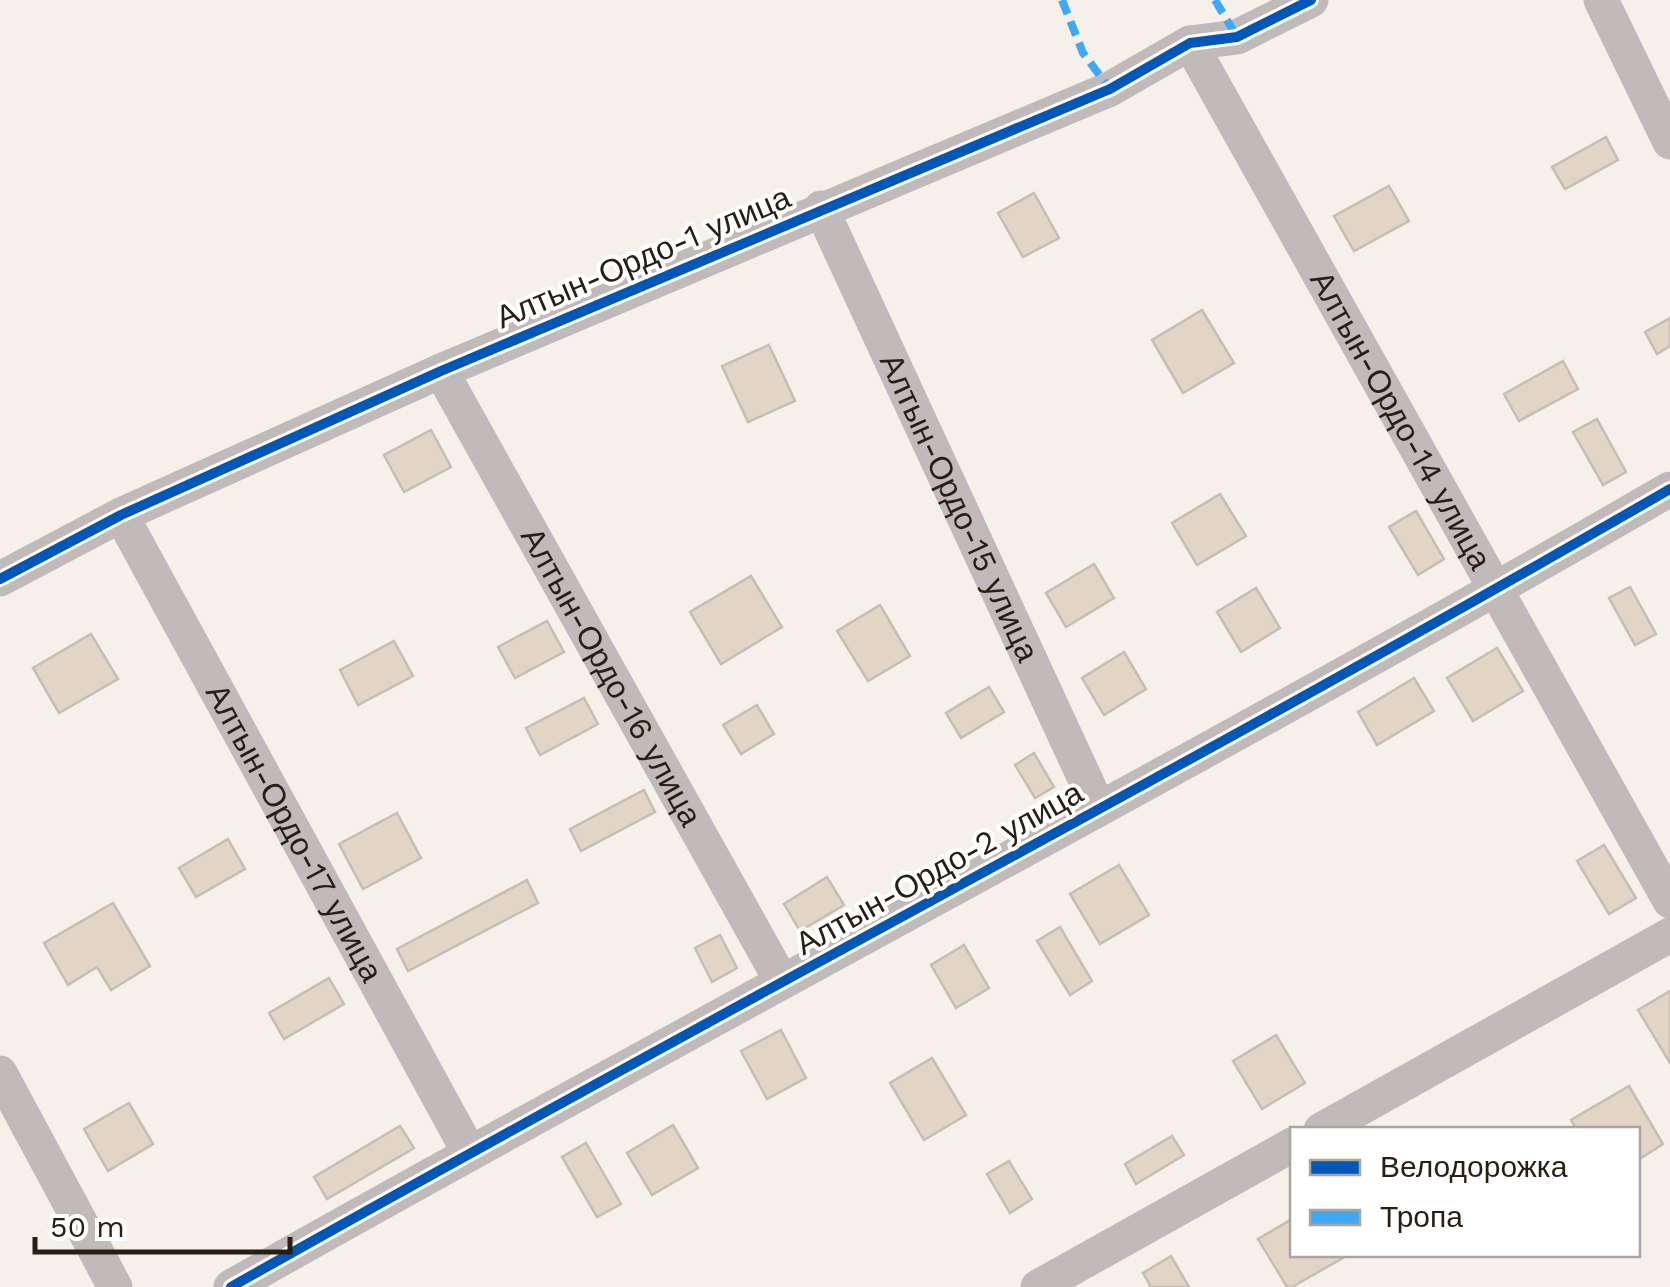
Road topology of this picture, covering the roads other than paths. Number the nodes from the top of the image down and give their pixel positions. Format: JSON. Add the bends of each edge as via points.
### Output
{"nodes":[{"id":1,"x":1311,"y":0,"type":"edge"},
{"id":2,"x":1601,"y":0,"type":"edge"},
{"id":3,"x":1190,"y":43,"type":"junction"},
{"id":4,"x":1670,"y":142,"type":"edge"},
{"id":5,"x":821,"y":208,"type":"junction"},
{"id":6,"x":441,"y":370,"type":"junction"},
{"id":7,"x":1670,"y":489,"type":"edge"},
{"id":8,"x":121,"y":515,"type":"junction"},
{"id":9,"x":0,"y":580,"type":"edge"},
{"id":10,"x":1496,"y":590,"type":"junction"},
{"id":11,"x":1099,"y":809,"type":"junction"},
{"id":12,"x":1670,"y":901,"type":"edge"},
{"id":13,"x":1670,"y":935,"type":"edge"},
{"id":14,"x":782,"y":982,"type":"junction"},
{"id":15,"x":0,"y":1073,"type":"edge"},
{"id":16,"x":1326,"y":1127,"type":"edge"},
{"id":17,"x":1290,"y":1146,"type":"edge"},
{"id":18,"x":469,"y":1152,"type":"junction"},
{"id":19,"x":115,"y":1287,"type":"edge"},
{"id":20,"x":231,"y":1287,"type":"edge"},
{"id":21,"x":1038,"y":1287,"type":"edge"}],
"edges":[{"from":1,"to":3,"type":"street","name":"Алтын-Ордо-1 улица","via":[[1237,37]]},
{"from":2,"to":4,"type":"street"},
{"from":3,"to":5,"type":"street","name":"Алтын-Ордо-1 улица","via":[[1110,89]]},
{"from":3,"to":10,"type":"street","name":"Алтын-Ордо-14 улица"},
{"from":5,"to":6,"type":"street","name":"Алтын-Ордо-1 улица"},
{"from":5,"to":11,"type":"street","name":"Алтын-Ордо-15 улица"},
{"from":6,"to":8,"type":"street","name":"Алтын-Ордо-1 улица"},
{"from":6,"to":14,"type":"street","name":"Алтын-Ордо-16 улица"},
{"from":7,"to":10,"type":"street","name":"Алтын-Ордо-2 улица"},
{"from":8,"to":9,"type":"street","name":"Алтын-Ордо-1 улица"},
{"from":8,"to":18,"type":"street","name":"Алтын-Ордо-17 улица"},
{"from":10,"to":11,"type":"street","name":"Алтын-Ордо-2 улица"},
{"from":10,"to":12,"type":"street","name":"Алтын-Ордо-14 улица"},
{"from":11,"to":14,"type":"street","name":"Алтын-Ордо-2 улица"},
{"from":13,"to":16,"type":"street"},
{"from":14,"to":18,"type":"street","name":"Алтын-Ордо-2 улица"},
{"from":15,"to":19,"type":"street"},
{"from":17,"to":21,"type":"street"},
{"from":18,"to":20,"type":"street","name":"Алтын-Ордо-2 улица"}]}
